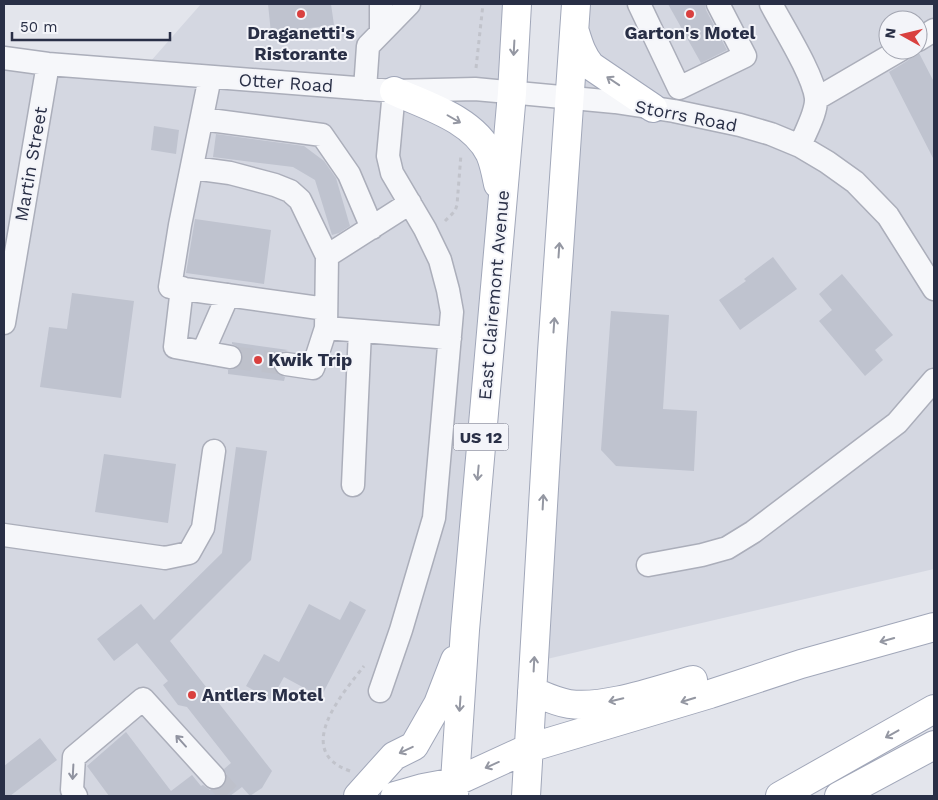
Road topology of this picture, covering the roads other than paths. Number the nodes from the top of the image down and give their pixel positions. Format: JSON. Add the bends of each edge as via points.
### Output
{"nodes":[{"id":1,"x":381,"y":4,"type":"edge"},
{"id":2,"x":409,"y":4,"type":"edge"},
{"id":3,"x":517,"y":4,"type":"edge"},
{"id":4,"x":639,"y":4,"type":"edge"},
{"id":5,"x":718,"y":4,"type":"edge"},
{"id":6,"x":771,"y":4,"type":"edge"},
{"id":7,"x":575,"y":16,"type":"edge"},
{"id":8,"x":381,"y":32,"type":"junction"},
{"id":9,"x":4,"y":58,"type":"edge"},
{"id":10,"x":883,"y":60,"type":"edge"},
{"id":11,"x":48,"y":64,"type":"junction"},
{"id":12,"x":210,"y":77,"type":"junction"},
{"id":13,"x":679,"y":88,"type":"junction"},
{"id":14,"x":365,"y":89,"type":"junction"},
{"id":15,"x":394,"y":91,"type":"junction"},
{"id":16,"x":512,"y":93,"type":"junction"},
{"id":17,"x":569,"y":98,"type":"junction"},
{"id":18,"x":816,"y":99,"type":"junction"},
{"id":19,"x":664,"y":110,"type":"junction"},
{"id":20,"x":202,"y":119,"type":"junction"},
{"id":21,"x":800,"y":146,"type":"junction"},
{"id":22,"x":192,"y":168,"type":"junction"},
{"id":23,"x":410,"y":203,"type":"junction"},
{"id":24,"x":502,"y":205,"type":"junction"},
{"id":25,"x":372,"y":228,"type":"junction"},
{"id":26,"x":327,"y":256,"type":"junction"},
{"id":27,"x":182,"y":288,"type":"junction"},
{"id":28,"x":934,"y":289,"type":"edge"},
{"id":29,"x":228,"y":295,"type":"junction"},
{"id":30,"x":326,"y":318,"type":"junction"},
{"id":31,"x":4,"y":323,"type":"edge"},
{"id":32,"x":360,"y":330,"type":"junction"},
{"id":33,"x":450,"y":338,"type":"junction"},
{"id":34,"x":203,"y":352,"type":"junction"},
{"id":35,"x":230,"y":357,"type":"tunnel mouth"},
{"id":36,"x":286,"y":364,"type":"tunnel mouth"},
{"id":37,"x":934,"y":380,"type":"edge"},
{"id":38,"x":214,"y":451,"type":"dead end"},
{"id":39,"x":353,"y":485,"type":"dead end"},
{"id":40,"x":4,"y":535,"type":"edge"},
{"id":41,"x":648,"y":566,"type":"dead end"},
{"id":42,"x":934,"y":627,"type":"edge"},
{"id":43,"x":465,"y":630,"type":"junction"},
{"id":44,"x":801,"y":664,"type":"junction"},
{"id":45,"x":380,"y":691,"type":"dead end"},
{"id":46,"x":532,"y":691,"type":"junction"},
{"id":47,"x":934,"y":709,"type":"edge"},
{"id":48,"x":934,"y":745,"type":"edge"},
{"id":49,"x":529,"y":748,"type":"junction"},
{"id":50,"x":214,"y":776,"type":"tunnel mouth"},
{"id":51,"x":356,"y":784,"type":"edge"},
{"id":52,"x":460,"y":791,"type":"edge"},
{"id":53,"x":76,"y":796,"type":"edge"},
{"id":54,"x":396,"y":796,"type":"edge"},
{"id":55,"x":526,"y":796,"type":"edge"},
{"id":56,"x":780,"y":796,"type":"edge"},
{"id":57,"x":839,"y":796,"type":"edge"}],
"edges":[{"from":1,"to":8,"type":"street"},
{"from":2,"to":8,"type":"street"},
{"from":3,"to":16,"type":"main road","name":"East Clairemont Avenue","number":"US 12","one_way":true},
{"from":4,"to":13,"type":"street"},
{"from":5,"to":13,"type":"street","via":[[745,56]]},
{"from":6,"to":18,"type":"street","via":[[809,77]]},
{"from":7,"to":17,"type":"main road"},
{"from":19,"to":7,"type":"main road","one_way":true,"via":[[591,66],[580,50]]},
{"from":8,"to":14,"type":"street","via":[[368,46]]},
{"from":9,"to":11,"type":"street","name":"Otter Road"},
{"from":10,"to":18,"type":"street"},
{"from":11,"to":12,"type":"street","name":"Otter Road"},
{"from":11,"to":31,"type":"street","name":"Martin Street"},
{"from":12,"to":14,"type":"street","name":"Otter Road"},
{"from":12,"to":20,"type":"street"},
{"from":13,"to":19,"type":"street"},
{"from":14,"to":15,"type":"street","name":"Otter Road"},
{"from":15,"to":16,"type":"street","name":"Otter Road","via":[[475,89]]},
{"from":15,"to":23,"type":"street","via":[[388,156],[392,173]]},
{"from":15,"to":24,"type":"main road","one_way":true,"via":[[447,115],[466,126],[480,140],[490,155]]},
{"from":16,"to":17,"type":"street","name":"Otter Road"},
{"from":16,"to":24,"type":"main road","name":"East Clairemont Avenue","number":"US 12"},
{"from":17,"to":19,"type":"street","name":"Storrs Road"},
{"from":46,"to":17,"type":"main road","one_way":true},
{"from":18,"to":21,"type":"street"},
{"from":19,"to":21,"type":"street","name":"Storrs Road","via":[[740,125]]},
{"from":20,"to":22,"type":"street"},
{"from":20,"to":25,"type":"street","via":[[322,135],[349,174]]},
{"from":21,"to":28,"type":"street","name":"Storrs Road","via":[[841,172],[878,204]]},
{"from":22,"to":26,"type":"street","via":[[230,173],[290,191],[300,200]]},
{"from":22,"to":27,"type":"street","via":[[170,287]]},
{"from":23,"to":25,"type":"street"},
{"from":23,"to":33,"type":"street","via":[[445,277],[452,312]]},
{"from":24,"to":43,"type":"main road","name":"East Clairemont Avenue","number":"US 12","one_way":true},
{"from":25,"to":26,"type":"street"},
{"from":26,"to":30,"type":"street"},
{"from":27,"to":29,"type":"street"},
{"from":27,"to":34,"type":"street","via":[[175,346]]},
{"from":29,"to":30,"type":"street"},
{"from":29,"to":34,"type":"street"},
{"from":30,"to":32,"type":"street"},
{"from":30,"to":36,"type":"street","via":[[314,368]]},
{"from":32,"to":33,"type":"street"},
{"from":32,"to":39,"type":"street"},
{"from":33,"to":45,"type":"street","via":[[434,518]]},
{"from":34,"to":35,"type":"street"},
{"from":37,"to":41,"type":"street","via":[[897,423],[753,532],[727,548]]},
{"from":38,"to":40,"type":"street","via":[[203,528],[189,552],[166,558]]},
{"from":42,"to":44,"type":"main road","one_way":true},
{"from":43,"to":51,"type":"main road","one_way":true,"via":[[438,704],[414,746],[394,756]]},
{"from":43,"to":52,"type":"main road","name":"East Clairemont Avenue","number":"US 12","one_way":true},
{"from":44,"to":46,"type":"main road","one_way":true,"via":[[697,679],[610,702],[585,705],[568,704]]},
{"from":44,"to":49,"type":"main road","one_way":true},
{"from":46,"to":49,"type":"main road"},
{"from":47,"to":56,"type":"main road","one_way":true},
{"from":48,"to":57,"type":"main road"},
{"from":49,"to":52,"type":"main road","one_way":true},
{"from":49,"to":55,"type":"main road"},
{"from":50,"to":53,"type":"street","one_way":true,"via":[[143,699],[74,757],[72,790]]},
{"from":52,"to":54,"type":"main road","via":[[423,788]]}]}
